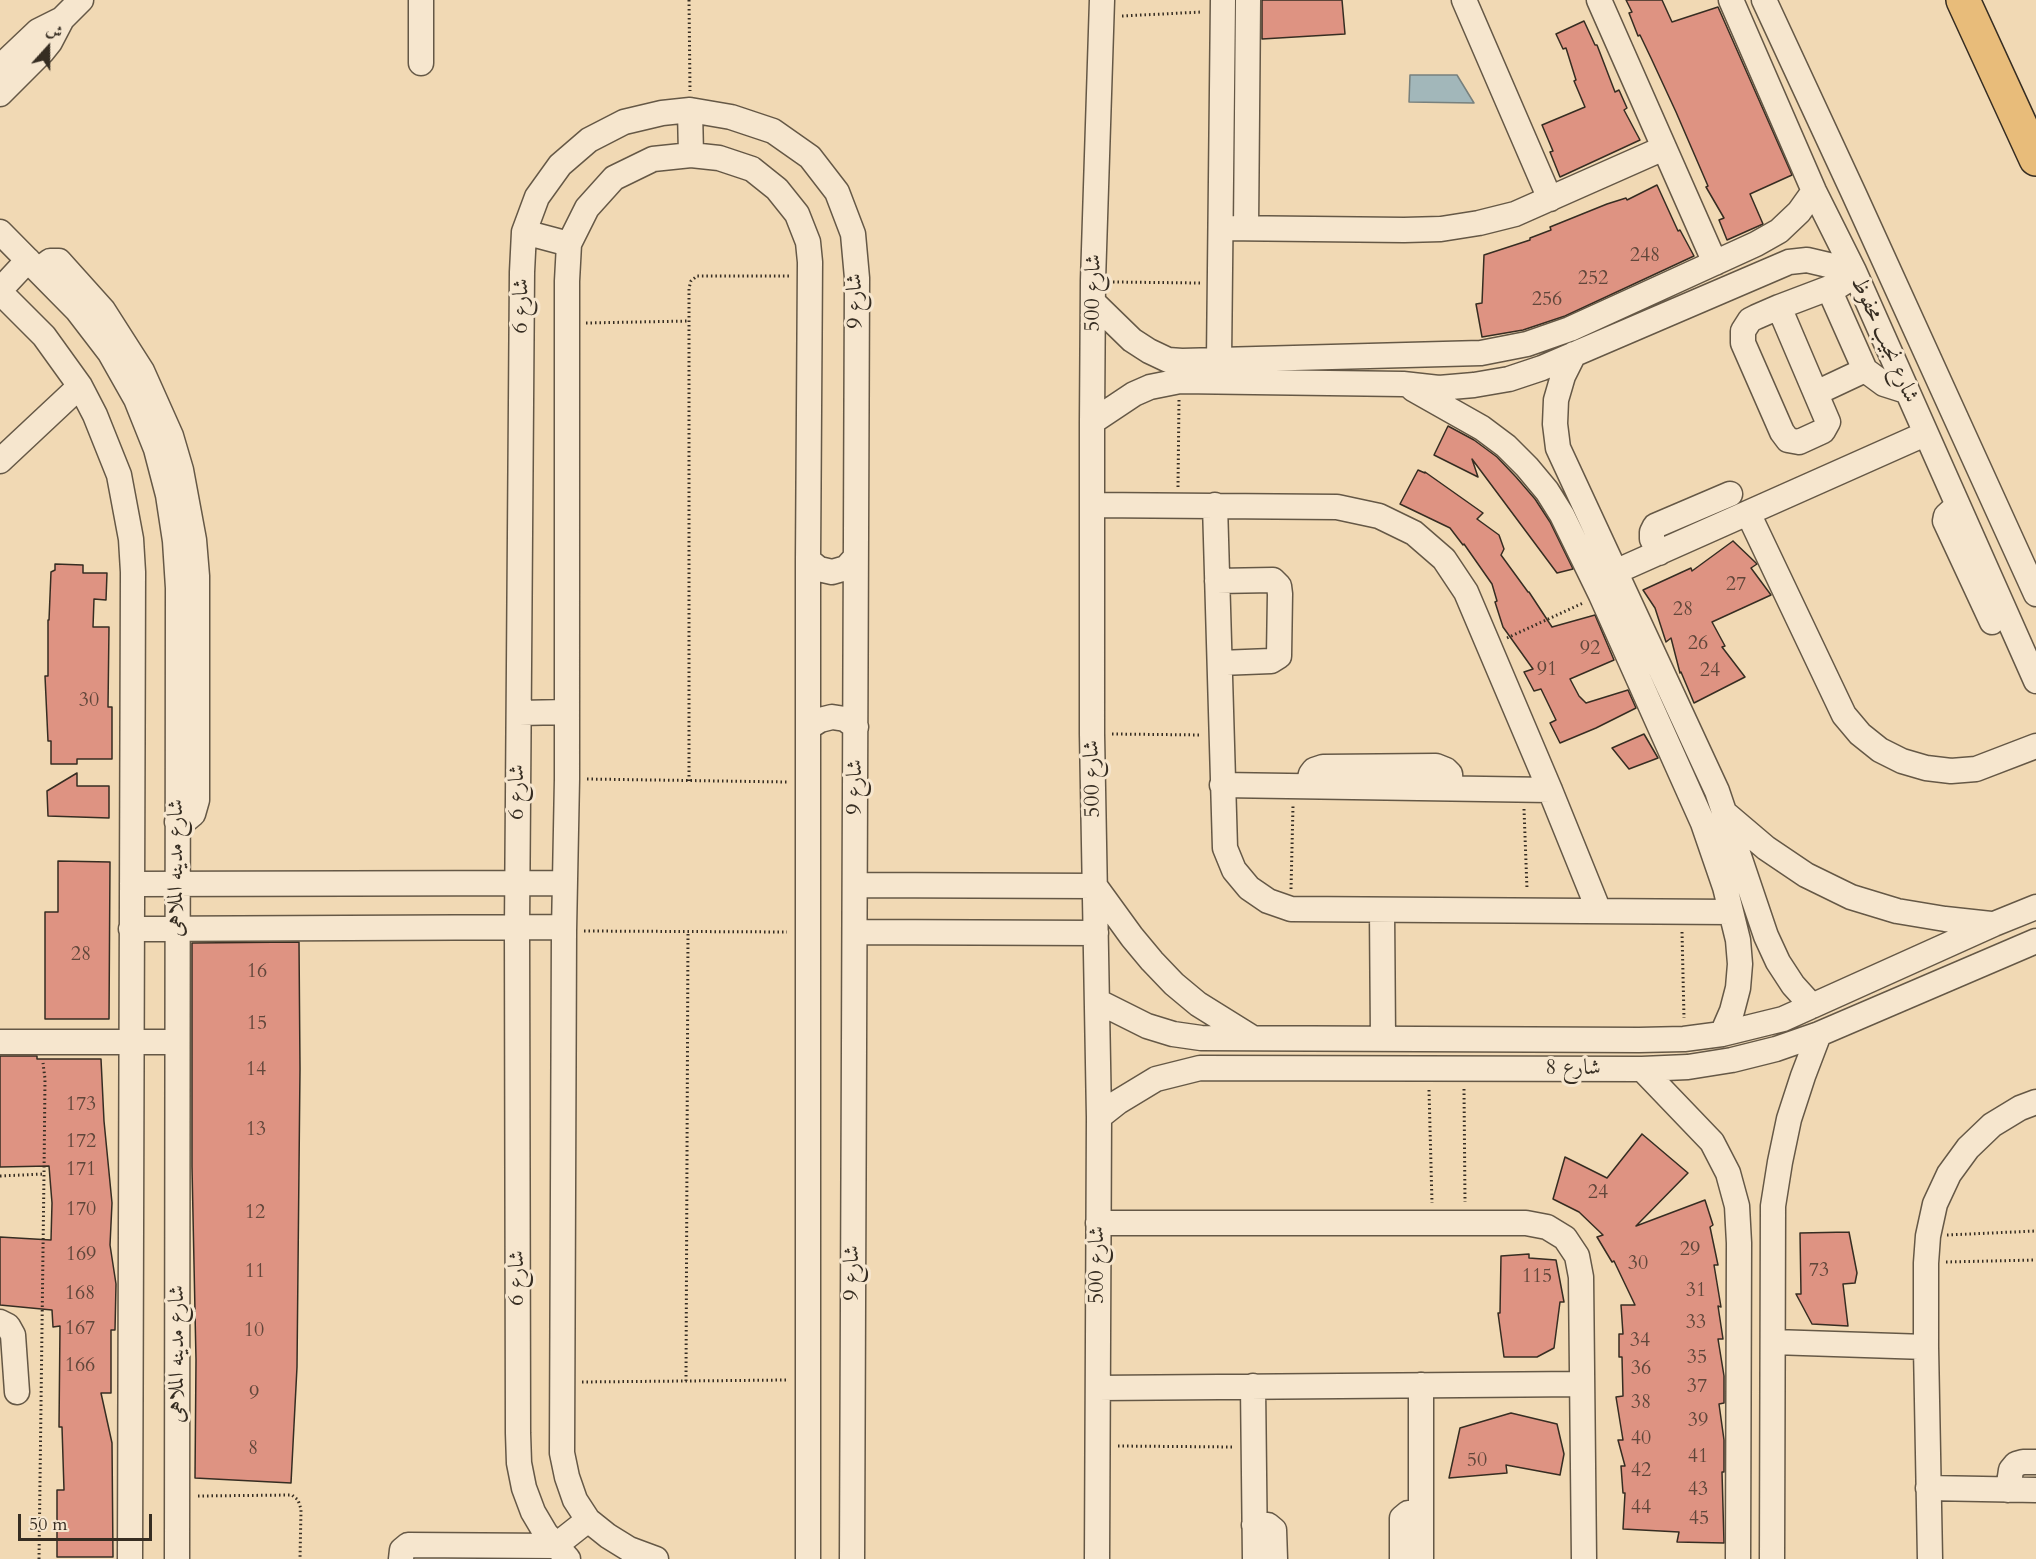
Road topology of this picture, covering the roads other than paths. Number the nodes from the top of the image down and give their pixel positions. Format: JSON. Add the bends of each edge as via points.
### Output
{"nodes":[{"id":1,"x":81,"y":0,"type":"edge"},
{"id":2,"x":421,"y":0,"type":"edge"},
{"id":3,"x":1248,"y":0,"type":"edge"},
{"id":4,"x":1464,"y":0,"type":"edge"},
{"id":5,"x":1599,"y":0,"type":"edge"},
{"id":6,"x":1731,"y":0,"type":"edge"},
{"id":7,"x":1764,"y":0,"type":"edge"},
{"id":8,"x":1963,"y":0,"type":"edge"},
{"id":9,"x":1223,"y":6,"type":"edge"},
{"id":10,"x":1102,"y":8,"type":"edge"},
{"id":11,"x":62,"y":20,"type":"junction"},
{"id":12,"x":421,"y":63,"type":"dead end"},
{"id":13,"x":0,"y":67,"type":"edge"},
{"id":14,"x":0,"y":94,"type":"edge"},
{"id":15,"x":690,"y":110,"type":"junction"},
{"id":16,"x":1664,"y":148,"type":"junction"},
{"id":17,"x":691,"y":154,"type":"junction"},
{"id":18,"x":2036,"y":159,"type":"edge"},
{"id":19,"x":1814,"y":191,"type":"junction"},
{"id":20,"x":1550,"y":199,"type":"junction"},
{"id":21,"x":1221,"y":228,"type":"junction"},
{"id":22,"x":1246,"y":228,"type":"junction"},
{"id":23,"x":0,"y":232,"type":"edge"},
{"id":24,"x":525,"y":232,"type":"junction"},
{"id":25,"x":569,"y":244,"type":"junction"},
{"id":26,"x":1715,"y":263,"type":"junction"},
{"id":27,"x":33,"y":265,"type":"junction"},
{"id":28,"x":1849,"y":277,"type":"junction"},
{"id":29,"x":0,"y":291,"type":"edge"},
{"id":30,"x":1093,"y":292,"type":"junction"},
{"id":31,"x":1779,"y":307,"type":"junction"},
{"id":32,"x":1574,"y":354,"type":"junction"},
{"id":33,"x":1219,"y":360,"type":"junction"},
{"id":34,"x":1865,"y":370,"type":"junction"},
{"id":35,"x":1172,"y":374,"type":"junction"},
{"id":36,"x":1403,"y":384,"type":"junction"},
{"id":37,"x":80,"y":386,"type":"junction"},
{"id":38,"x":1906,"y":391,"type":"junction"},
{"id":39,"x":1816,"y":393,"type":"junction"},
{"id":40,"x":1092,"y":422,"type":"junction"},
{"id":41,"x":1925,"y":434,"type":"junction"},
{"id":42,"x":0,"y":461,"type":"edge"},
{"id":43,"x":1730,"y":494,"type":"dead end"},
{"id":44,"x":1584,"y":504,"type":"junction"},
{"id":45,"x":1092,"y":505,"type":"junction"},
{"id":46,"x":1215,"y":505,"type":"junction"},
{"id":47,"x":1957,"y":506,"type":"junction"},
{"id":48,"x":1748,"y":513,"type":"junction"},
{"id":49,"x":1562,"y":514,"type":"junction"},
{"id":50,"x":2002,"y":520,"type":"junction"},
{"id":51,"x":1970,"y":534,"type":"junction"},
{"id":52,"x":1659,"y":553,"type":"junction"},
{"id":53,"x":855,"y":558,"type":"junction"},
{"id":54,"x":808,"y":560,"type":"junction"},
{"id":55,"x":1615,"y":572,"type":"junction"},
{"id":56,"x":1218,"y":581,"type":"junction"},
{"id":57,"x":2036,"y":594,"type":"edge"},
{"id":58,"x":1621,"y":613,"type":"junction"},
{"id":59,"x":1220,"y":663,"type":"junction"},
{"id":60,"x":2032,"y":671,"type":"edge"},
{"id":61,"x":567,"y":712,"type":"junction"},
{"id":62,"x":519,"y":713,"type":"junction"},
{"id":63,"x":856,"y":727,"type":"junction"},
{"id":64,"x":809,"y":728,"type":"junction"},
{"id":65,"x":2036,"y":746,"type":"edge"},
{"id":66,"x":1222,"y":785,"type":"junction"},
{"id":67,"x":1550,"y":790,"type":"junction"},
{"id":68,"x":1726,"y":814,"type":"junction"},
{"id":69,"x":518,"y":883,"type":"junction"},
{"id":70,"x":564,"y":883,"type":"junction"},
{"id":71,"x":132,"y":884,"type":"junction"},
{"id":72,"x":177,"y":884,"type":"junction"},
{"id":73,"x":855,"y":885,"type":"junction"},
{"id":74,"x":1095,"y":886,"type":"junction"},
{"id":75,"x":2036,"y":907,"type":"edge"},
{"id":76,"x":1382,"y":910,"type":"junction"},
{"id":77,"x":1757,"y":910,"type":"junction"},
{"id":78,"x":1599,"y":911,"type":"junction"},
{"id":79,"x":1732,"y":914,"type":"junction"},
{"id":80,"x":1994,"y":924,"type":"junction"},
{"id":81,"x":517,"y":927,"type":"junction"},
{"id":82,"x":131,"y":929,"type":"junction"},
{"id":83,"x":176,"y":929,"type":"junction"},
{"id":84,"x":564,"y":929,"type":"junction"},
{"id":85,"x":855,"y":932,"type":"junction"},
{"id":86,"x":1096,"y":933,"type":"junction"},
{"id":87,"x":2036,"y":941,"type":"edge"},
{"id":88,"x":1097,"y":1001,"type":"junction"},
{"id":89,"x":1812,"y":1006,"type":"junction"},
{"id":90,"x":1722,"y":1034,"type":"junction"},
{"id":91,"x":1819,"y":1034,"type":"junction"},
{"id":92,"x":1252,"y":1037,"type":"junction"},
{"id":93,"x":1383,"y":1039,"type":"junction"},
{"id":94,"x":1570,"y":1040,"type":"junction"},
{"id":95,"x":0,"y":1042,"type":"edge"},
{"id":96,"x":132,"y":1042,"type":"junction"},
{"id":97,"x":177,"y":1042,"type":"junction"},
{"id":98,"x":1570,"y":1069,"type":"junction"},
{"id":99,"x":1642,"y":1069,"type":"junction"},
{"id":100,"x":2036,"y":1102,"type":"edge"},
{"id":101,"x":1099,"y":1117,"type":"junction"},
{"id":102,"x":1098,"y":1223,"type":"junction"},
{"id":103,"x":0,"y":1322,"type":"edge"},
{"id":104,"x":1773,"y":1342,"type":"junction"},
{"id":105,"x":1926,"y":1347,"type":"junction"},
{"id":106,"x":1582,"y":1384,"type":"junction"},
{"id":107,"x":1421,"y":1385,"type":"junction"},
{"id":108,"x":1253,"y":1386,"type":"junction"},
{"id":109,"x":1098,"y":1388,"type":"junction"},
{"id":110,"x":17,"y":1392,"type":"dead end"},
{"id":111,"x":1738,"y":1458,"type":"junction"},
{"id":112,"x":1772,"y":1458,"type":"junction"},
{"id":113,"x":2036,"y":1462,"type":"edge"},
{"id":114,"x":1929,"y":1488,"type":"junction"},
{"id":115,"x":2008,"y":1490,"type":"junction"},
{"id":116,"x":2036,"y":1490,"type":"edge"},
{"id":117,"x":1421,"y":1514,"type":"junction"},
{"id":118,"x":588,"y":1520,"type":"junction"},
{"id":119,"x":1254,"y":1525,"type":"junction"},
{"id":120,"x":561,"y":1552,"type":"edge"},
{"id":121,"x":130,"y":1559,"type":"edge"},
{"id":122,"x":177,"y":1559,"type":"edge"},
{"id":123,"x":401,"y":1559,"type":"edge"},
{"id":124,"x":656,"y":1559,"type":"edge"},
{"id":125,"x":808,"y":1559,"type":"edge"},
{"id":126,"x":852,"y":1559,"type":"edge"},
{"id":127,"x":1097,"y":1559,"type":"edge"},
{"id":128,"x":1255,"y":1559,"type":"edge"},
{"id":129,"x":1275,"y":1559,"type":"edge"},
{"id":130,"x":1402,"y":1559,"type":"edge"},
{"id":131,"x":1421,"y":1559,"type":"edge"},
{"id":132,"x":1584,"y":1559,"type":"edge"},
{"id":133,"x":1738,"y":1559,"type":"edge"},
{"id":134,"x":1772,"y":1559,"type":"edge"},
{"id":135,"x":1930,"y":1559,"type":"edge"}],
"edges":[{"from":1,"to":11,"type":"street"},
{"from":2,"to":12,"type":"street"},
{"from":3,"to":22,"type":"street"},
{"from":4,"to":20,"type":"street"},
{"from":5,"to":16,"type":"street"},
{"from":6,"to":19,"type":"street","name":"شارع نجيب محفوظ"},
{"from":7,"to":50,"type":"street","name":"شارع نجيب محفوظ"},
{"from":8,"to":18,"type":"highway"},
{"from":9,"to":21,"type":"street"},
{"from":10,"to":30,"type":"street","name":"شارع 500"},
{"from":11,"to":13,"type":"street","via":[[38,31]]},
{"from":11,"to":14,"type":"street","via":[[42,52]]},
{"from":15,"to":17,"type":"street"},
{"from":15,"to":24,"type":"street","name":"شارع 6","via":[[624,122],[590,140],[560,165],[537,197]]},
{"from":15,"to":53,"type":"street","name":"شارع 9","via":[[731,117],[773,131],[810,157],[837,192],[853,234],[857,278]]},
{"from":16,"to":20,"type":"street"},
{"from":16,"to":26,"type":"street"},
{"from":17,"to":25,"type":"street","name":"شارع 6","via":[[653,159],[614,178],[587,207]]},
{"from":17,"to":54,"type":"street","name":"شارع 9","via":[[752,169],[777,189],[797,214],[808,242]]},
{"from":19,"to":26,"type":"street","via":[[1779,231]]},
{"from":19,"to":28,"type":"street","name":"شارع نجيب محفوظ"},
{"from":20,"to":22,"type":"street","via":[[1515,214],[1442,229]]},
{"from":21,"to":22,"type":"street"},
{"from":21,"to":33,"type":"street"},
{"from":23,"to":27,"type":"street","name":"شارع مدينه الملاهى"},
{"from":24,"to":25,"type":"street"},
{"from":24,"to":62,"type":"street","name":"شارع 6"},
{"from":25,"to":61,"type":"street","name":"شارع 6"},
{"from":26,"to":33,"type":"street","via":[[1570,329],[1527,344],[1482,353]]},
{"from":27,"to":29,"type":"street"},
{"from":27,"to":72,"type":"street","name":"شارع مدينه الملاهى","via":[[77,310],[110,352],[136,399],[156,449],[168,495],[178,588]]},
{"from":28,"to":31,"type":"street"},
{"from":28,"to":32,"type":"street","via":[[1807,260],[1789,262]]},
{"from":28,"to":34,"type":"street","via":[[1834,289],[1833,298]]},
{"from":28,"to":38,"type":"street","name":"شارع نجيب محفوظ"},
{"from":29,"to":37,"type":"street","name":"شارع مدينه الملاهى","via":[[44,336]]},
{"from":30,"to":35,"type":"street","via":[[1132,340]]},
{"from":30,"to":40,"type":"street","name":"شارع 500"},
{"from":31,"to":39,"type":"street"},
{"from":31,"to":39,"type":"street","via":[[1750,320],[1742,337],[1788,440],[1799,442],[1826,428],[1827,418]]},
{"from":32,"to":36,"type":"street","via":[[1531,372],[1474,385],[1439,388]]},
{"from":32,"to":44,"type":"street","via":[[1558,392],[1555,424],[1558,448]]},
{"from":33,"to":35,"type":"street","via":[[1182,362]]},
{"from":34,"to":38,"type":"street","via":[[1884,384]]},
{"from":34,"to":39,"type":"street"},
{"from":35,"to":36,"type":"street"},
{"from":35,"to":40,"type":"street"},
{"from":36,"to":49,"type":"street","via":[[1482,428],[1506,446],[1547,491]]},
{"from":37,"to":42,"type":"street"},
{"from":37,"to":71,"type":"street","name":"شارع مدينه الملاهى","via":[[112,455],[131,539]]},
{"from":38,"to":41,"type":"street","name":"شارع نجيب محفوظ"},
{"from":40,"to":45,"type":"street","name":"شارع 500"},
{"from":41,"to":47,"type":"street","name":"شارع نجيب محفوظ"},
{"from":41,"to":48,"type":"street"},
{"from":43,"to":52,"type":"street","via":[[1655,526],[1652,540]]},
{"from":44,"to":49,"type":"street"},
{"from":44,"to":55,"type":"street"},
{"from":45,"to":46,"type":"street"},
{"from":45,"to":74,"type":"street","name":"شارع 500"},
{"from":46,"to":56,"type":"street"},
{"from":46,"to":67,"type":"street","via":[[1337,507],[1379,516],[1414,533],[1444,559],[1466,592]]},
{"from":47,"to":51,"type":"street","name":"شارع نجيب محفوظ"},
{"from":47,"to":60,"type":"street","via":[[1944,521],[2010,661]]},
{"from":48,"to":52,"type":"street"},
{"from":48,"to":65,"type":"street","via":[[1844,716],[1860,734],[1902,761],[1951,771],[1976,769]]},
{"from":49,"to":58,"type":"street","via":[[1601,595]]},
{"from":50,"to":51,"type":"street"},
{"from":50,"to":57,"type":"street","name":"شارع نجيب محفوظ"},
{"from":51,"to":60,"type":"street","name":"شارع نجيب محفوظ"},
{"from":52,"to":55,"type":"street"},
{"from":53,"to":54,"type":"street","via":[[846,568],[832,572],[819,569]]},
{"from":53,"to":63,"type":"street","name":"شارع 9"},
{"from":54,"to":64,"type":"street","name":"شارع 9"},
{"from":55,"to":58,"type":"street"},
{"from":56,"to":59,"type":"street"},
{"from":56,"to":59,"type":"street","via":[[1273,580],[1280,594],[1280,651],[1276,660]]},
{"from":58,"to":68,"type":"street"},
{"from":58,"to":79,"type":"street","via":[[1719,865]]},
{"from":59,"to":66,"type":"street"},
{"from":61,"to":62,"type":"street"},
{"from":61,"to":70,"type":"street","name":"شارع 6"},
{"from":62,"to":69,"type":"street","name":"شارع 6"},
{"from":63,"to":64,"type":"street","via":[[845,719],[832,717]]},
{"from":63,"to":73,"type":"street","name":"شارع 9"},
{"from":64,"to":125,"type":"street","name":"شارع 9"},
{"from":66,"to":67,"type":"street"},
{"from":66,"to":76,"type":"street","via":[[1225,848],[1234,870],[1249,888],[1268,902],[1291,909]]},
{"from":67,"to":78,"type":"street"},
{"from":68,"to":77,"type":"street"},
{"from":68,"to":80,"type":"street","via":[[1806,876],[1851,897],[1897,911]]},
{"from":69,"to":70,"type":"street"},
{"from":69,"to":72,"type":"street"},
{"from":69,"to":81,"type":"street","name":"شارع 6"},
{"from":70,"to":84,"type":"street","name":"شارع 6"},
{"from":71,"to":72,"type":"street"},
{"from":71,"to":82,"type":"street","name":"شارع مدينه الملاهى"},
{"from":72,"to":83,"type":"street","name":"شارع مدينه الملاهى"},
{"from":73,"to":74,"type":"street"},
{"from":73,"to":85,"type":"street","name":"شارع 9"},
{"from":74,"to":86,"type":"street","name":"شارع 500"},
{"from":74,"to":92,"type":"street","via":[[1138,945],[1174,984]]},
{"from":75,"to":80,"type":"street","name":"شارع 8"},
{"from":76,"to":78,"type":"street"},
{"from":76,"to":93,"type":"street"},
{"from":77,"to":79,"type":"street"},
{"from":77,"to":89,"type":"street","via":[[1778,962]]},
{"from":78,"to":79,"type":"street"},
{"from":79,"to":90,"type":"street","via":[[1740,964],[1738,988]]},
{"from":80,"to":89,"type":"street","name":"شارع 8"},
{"from":81,"to":83,"type":"street"},
{"from":81,"to":84,"type":"street"},
{"from":81,"to":120,"type":"street","name":"شارع 6","via":[[519,1463],[533,1512]]},
{"from":82,"to":83,"type":"street"},
{"from":82,"to":96,"type":"street","name":"شارع مدينه الملاهى"},
{"from":83,"to":97,"type":"street","name":"شارع مدينه الملاهى"},
{"from":84,"to":118,"type":"street","name":"شارع 6","via":[[562,1453],[575,1500]]},
{"from":85,"to":86,"type":"street"},
{"from":85,"to":126,"type":"street","name":"شارع 9"},
{"from":86,"to":88,"type":"street","name":"شارع 500"},
{"from":87,"to":91,"type":"street","name":"شارع 8"},
{"from":88,"to":92,"type":"street","name":"شارع 8","via":[[1147,1026],[1173,1034]]},
{"from":88,"to":101,"type":"street","name":"شارع 500"},
{"from":89,"to":90,"type":"street","name":"شارع 8","via":[[1783,1019]]},
{"from":90,"to":94,"type":"street","name":"شارع 8","via":[[1684,1039]]},
{"from":91,"to":99,"type":"street","name":"شارع 8","via":[[1732,1060]]},
{"from":91,"to":104,"type":"street","via":[[1789,1119],[1776,1184]]},
{"from":92,"to":93,"type":"street","name":"شارع 8"},
{"from":93,"to":94,"type":"street","name":"شارع 8"},
{"from":94,"to":98,"type":"street"},
{"from":95,"to":96,"type":"street"},
{"from":96,"to":97,"type":"street"},
{"from":96,"to":121,"type":"street","name":"شارع مدينه الملاهى"},
{"from":97,"to":122,"type":"street","name":"شارع مدينه الملاهى"},
{"from":98,"to":99,"type":"street","name":"شارع 8"},
{"from":98,"to":101,"type":"street","name":"شارع 8","via":[[1200,1068],[1156,1079]]},
{"from":99,"to":111,"type":"street","via":[[1712,1142],[1728,1173],[1737,1206]]},
{"from":100,"to":105,"type":"street","via":[[1992,1125],[1968,1148],[1949,1174],[1935,1204],[1926,1263]]},
{"from":101,"to":102,"type":"street","name":"شارع 500"},
{"from":102,"to":106,"type":"street","via":[[1526,1223],[1547,1227],[1565,1239],[1577,1256],[1581,1277]]},
{"from":102,"to":109,"type":"street","name":"شارع 500"},
{"from":103,"to":110,"type":"street","via":[[13,1335]]},
{"from":104,"to":105,"type":"street"},
{"from":104,"to":112,"type":"street"},
{"from":105,"to":114,"type":"street"},
{"from":106,"to":107,"type":"street"},
{"from":106,"to":132,"type":"street"},
{"from":107,"to":108,"type":"street"},
{"from":107,"to":117,"type":"street"},
{"from":108,"to":109,"type":"street"},
{"from":108,"to":119,"type":"street"},
{"from":109,"to":127,"type":"street","name":"شارع 500"},
{"from":111,"to":112,"type":"street"},
{"from":111,"to":133,"type":"street"},
{"from":112,"to":134,"type":"street"},
{"from":113,"to":115,"type":"street","via":[[2016,1464],[2011,1470]]},
{"from":114,"to":115,"type":"street"},
{"from":114,"to":135,"type":"street"},
{"from":115,"to":116,"type":"street"},
{"from":117,"to":130,"type":"street","via":[[1408,1513],[1402,1518]]},
{"from":117,"to":131,"type":"street"},
{"from":118,"to":120,"type":"street"},
{"from":118,"to":124,"type":"street","name":"شارع 6","via":[[629,1549]]},
{"from":119,"to":128,"type":"street"},
{"from":119,"to":129,"type":"street","via":[[1268,1525],[1274,1530]]},
{"from":120,"to":123,"type":"street","via":[[408,1545],[402,1550]]}]}
